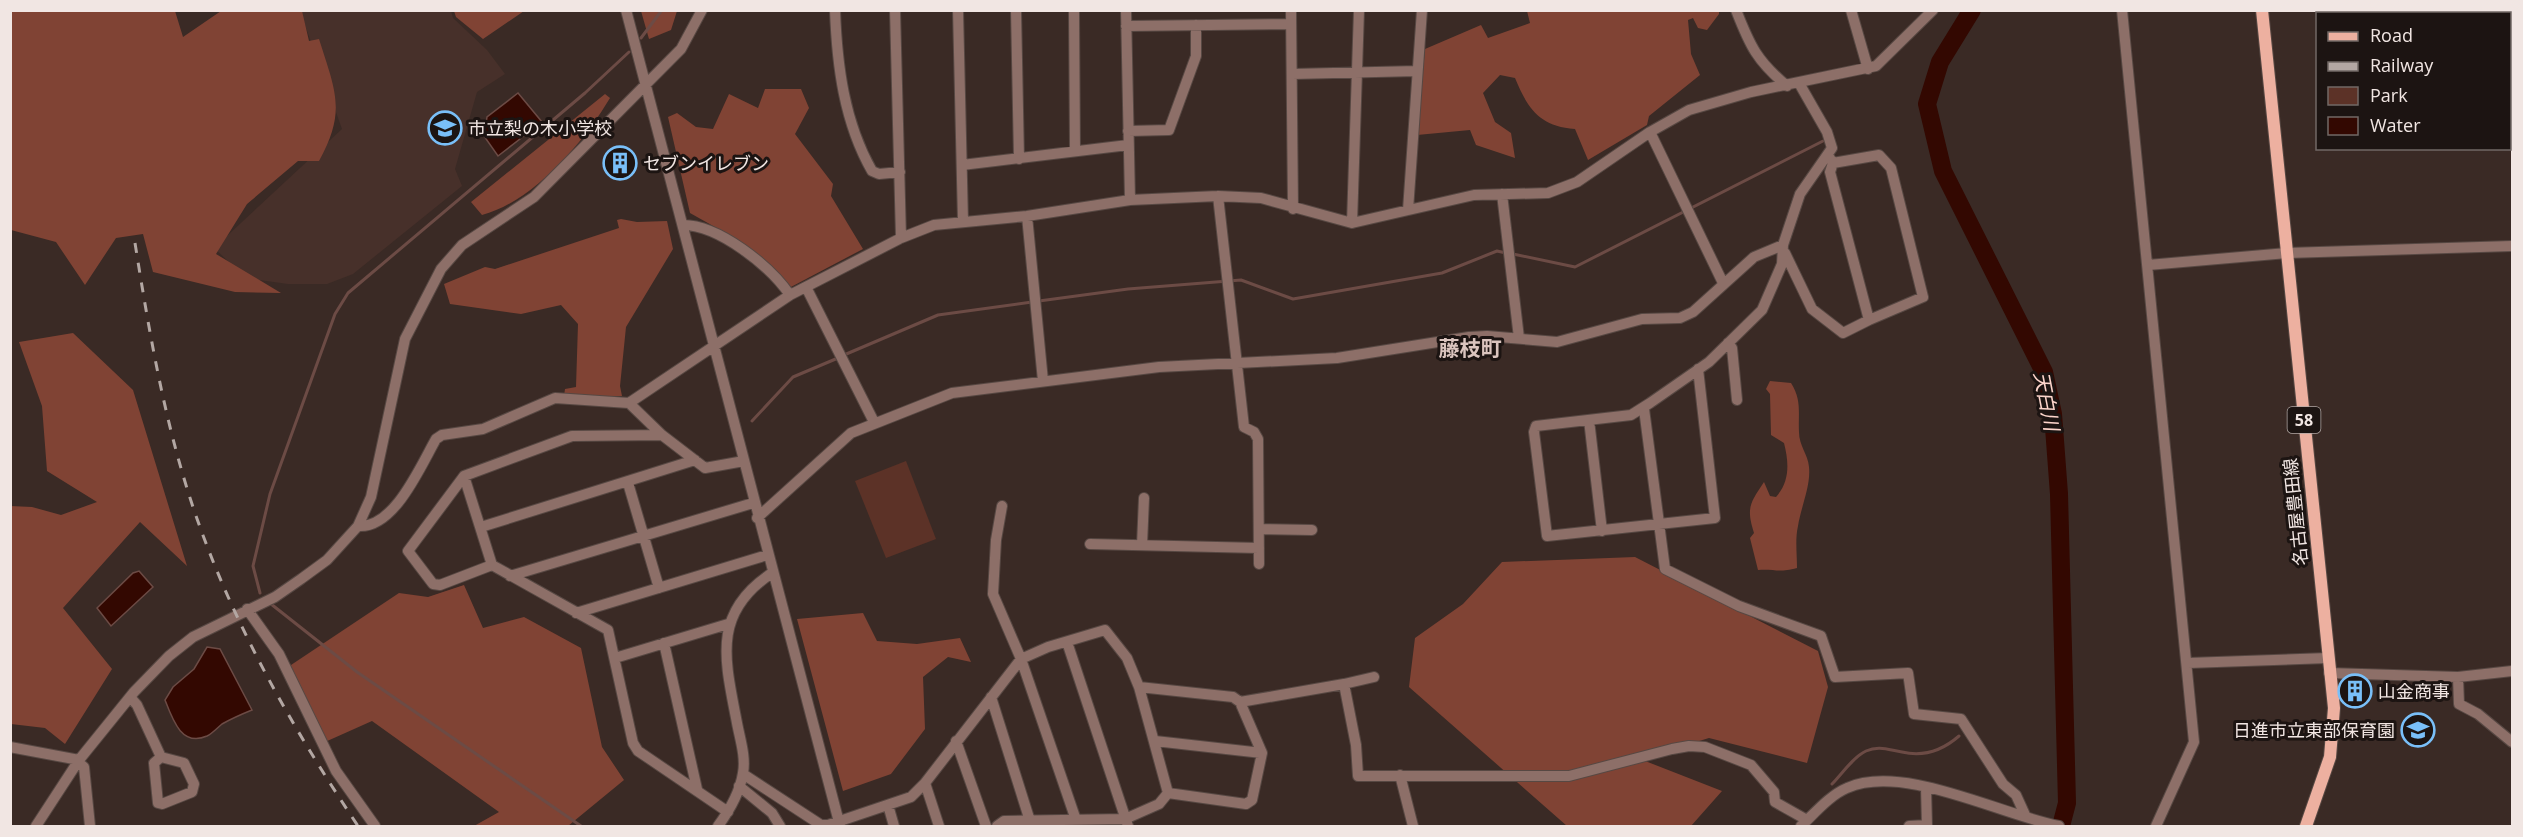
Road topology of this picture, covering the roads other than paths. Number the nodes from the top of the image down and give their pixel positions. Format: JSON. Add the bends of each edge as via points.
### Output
{"nodes":[{"id":1,"x":626,"y":10,"type":"edge"},
{"id":2,"x":702,"y":10,"type":"edge"},
{"id":3,"x":835,"y":10,"type":"edge"},
{"id":4,"x":896,"y":10,"type":"edge"},
{"id":5,"x":958,"y":10,"type":"edge"},
{"id":6,"x":1016,"y":10,"type":"edge"},
{"id":7,"x":1074,"y":10,"type":"edge"},
{"id":8,"x":1126,"y":10,"type":"edge"},
{"id":9,"x":1291,"y":10,"type":"edge"},
{"id":10,"x":1359,"y":10,"type":"edge"},
{"id":11,"x":1422,"y":10,"type":"edge"},
{"id":12,"x":1736,"y":10,"type":"edge"},
{"id":13,"x":1851,"y":10,"type":"edge"},
{"id":14,"x":1933,"y":10,"type":"edge"},
{"id":15,"x":2122,"y":10,"type":"edge"},
{"id":16,"x":2262,"y":10,"type":"edge"},
{"id":17,"x":1291,"y":24,"type":"junction"},
{"id":18,"x":1196,"y":25,"type":"junction"},
{"id":19,"x":1126,"y":26,"type":"junction"},
{"id":20,"x":1868,"y":69,"type":"junction"},
{"id":21,"x":1417,"y":71,"type":"junction"},
{"id":22,"x":1357,"y":73,"type":"junction"},
{"id":23,"x":1292,"y":74,"type":"junction"},
{"id":24,"x":1799,"y":83,"type":"junction"},
{"id":25,"x":645,"y":84,"type":"junction"},
{"id":26,"x":1787,"y":86,"type":"junction"},
{"id":27,"x":1128,"y":131,"type":"junction"},
{"id":28,"x":1650,"y":132,"type":"junction"},
{"id":29,"x":1128,"y":145,"type":"junction"},
{"id":30,"x":1074,"y":152,"type":"junction"},
{"id":31,"x":1019,"y":159,"type":"junction"},
{"id":32,"x":1831,"y":160,"type":"junction"},
{"id":33,"x":962,"y":165,"type":"junction"},
{"id":34,"x":900,"y":172,"type":"junction"},
{"id":35,"x":1502,"y":194,"type":"junction"},
{"id":36,"x":1218,"y":196,"type":"junction"},
{"id":37,"x":1130,"y":200,"type":"junction"},
{"id":38,"x":1293,"y":209,"type":"junction"},
{"id":39,"x":1408,"y":210,"type":"junction"},
{"id":40,"x":1027,"y":216,"type":"junction"},
{"id":41,"x":963,"y":222,"type":"junction"},
{"id":42,"x":1352,"y":224,"type":"junction"},
{"id":43,"x":683,"y":225,"type":"junction"},
{"id":44,"x":901,"y":238,"type":"junction"},
{"id":45,"x":2512,"y":246,"type":"edge"},
{"id":46,"x":1784,"y":249,"type":"junction"},
{"id":47,"x":2287,"y":253,"type":"junction"},
{"id":48,"x":2148,"y":265,"type":"junction"},
{"id":49,"x":1723,"y":283,"type":"junction"},
{"id":50,"x":806,"y":287,"type":"junction"},
{"id":51,"x":790,"y":295,"type":"junction"},
{"id":52,"x":1869,"y":320,"type":"junction"},
{"id":53,"x":1519,"y":338,"type":"junction"},
{"id":54,"x":1728,"y":343,"type":"junction"},
{"id":55,"x":714,"y":346,"type":"junction"},
{"id":56,"x":1236,"y":363,"type":"junction"},
{"id":57,"x":1698,"y":369,"type":"junction"},
{"id":58,"x":1043,"y":381,"type":"junction"},
{"id":59,"x":1737,"y":400,"type":"dead end"},
{"id":60,"x":629,"y":403,"type":"junction"},
{"id":61,"x":1644,"y":409,"type":"junction"},
{"id":62,"x":1589,"y":420,"type":"junction"},
{"id":63,"x":874,"y":422,"type":"junction"},
{"id":64,"x":662,"y":435,"type":"junction"},
{"id":65,"x":695,"y":460,"type":"junction"},
{"id":66,"x":744,"y":461,"type":"junction"},
{"id":67,"x":464,"y":476,"type":"junction"},
{"id":68,"x":628,"y":483,"type":"junction"},
{"id":69,"x":1144,"y":498,"type":"dead end"},
{"id":70,"x":753,"y":503,"type":"junction"},
{"id":71,"x":1002,"y":506,"type":"dead end"},
{"id":72,"x":757,"y":518,"type":"junction"},
{"id":73,"x":1658,"y":525,"type":"junction"},
{"id":74,"x":358,"y":526,"type":"junction"},
{"id":75,"x":481,"y":527,"type":"junction"},
{"id":76,"x":1259,"y":529,"type":"junction"},
{"id":77,"x":1312,"y":530,"type":"dead end"},
{"id":78,"x":1602,"y":531,"type":"junction"},
{"id":79,"x":643,"y":534,"type":"junction"},
{"id":80,"x":1090,"y":544,"type":"dead end"},
{"id":81,"x":1142,"y":545,"type":"junction"},
{"id":82,"x":1259,"y":548,"type":"junction"},
{"id":83,"x":767,"y":555,"type":"junction"},
{"id":84,"x":1259,"y":564,"type":"dead end"},
{"id":85,"x":492,"y":565,"type":"junction"},
{"id":86,"x":772,"y":573,"type":"junction"},
{"id":87,"x":510,"y":576,"type":"junction"},
{"id":88,"x":659,"y":588,"type":"junction"},
{"id":89,"x":247,"y":609,"type":"junction"},
{"id":90,"x":576,"y":613,"type":"junction"},
{"id":91,"x":728,"y":624,"type":"junction"},
{"id":92,"x":1067,"y":642,"type":"junction"},
{"id":93,"x":664,"y":643,"type":"junction"},
{"id":94,"x":615,"y":657,"type":"junction"},
{"id":95,"x":2328,"y":658,"type":"junction"},
{"id":96,"x":1021,"y":659,"type":"junction"},
{"id":97,"x":2188,"y":663,"type":"junction"},
{"id":98,"x":2512,"y":671,"type":"edge"},
{"id":99,"x":2329,"y":673,"type":"junction"},
{"id":100,"x":2458,"y":676,"type":"junction"},
{"id":101,"x":1374,"y":677,"type":"dead end"},
{"id":102,"x":1344,"y":684,"type":"junction"},
{"id":103,"x":1139,"y":687,"type":"junction"},
{"id":104,"x":130,"y":697,"type":"junction"},
{"id":105,"x":991,"y":697,"type":"junction"},
{"id":106,"x":1240,"y":702,"type":"junction"},
{"id":107,"x":957,"y":741,"type":"junction"},
{"id":108,"x":1155,"y":741,"type":"junction"},
{"id":109,"x":2512,"y":742,"type":"edge"},
{"id":110,"x":10,"y":747,"type":"edge"},
{"id":111,"x":1262,"y":753,"type":"junction"},
{"id":112,"x":161,"y":757,"type":"junction"},
{"id":113,"x":79,"y":761,"type":"junction"},
{"id":114,"x":743,"y":774,"type":"junction"},
{"id":115,"x":1400,"y":775,"type":"junction"},
{"id":116,"x":925,"y":783,"type":"junction"},
{"id":117,"x":739,"y":786,"type":"junction"},
{"id":118,"x":1926,"y":787,"type":"junction"},
{"id":119,"x":697,"y":789,"type":"junction"},
{"id":120,"x":1168,"y":794,"type":"junction"},
{"id":121,"x":888,"y":805,"type":"junction"},
{"id":122,"x":728,"y":812,"type":"junction"},
{"id":123,"x":2026,"y":817,"type":"junction"},
{"id":124,"x":1076,"y":820,"type":"junction"},
{"id":125,"x":1030,"y":821,"type":"junction"},
{"id":126,"x":1126,"y":823,"type":"edge"},
{"id":127,"x":1804,"y":823,"type":"edge"},
{"id":128,"x":840,"y":825,"type":"edge"},
{"id":129,"x":2044,"y":825,"type":"edge"},
{"id":130,"x":36,"y":826,"type":"edge"},
{"id":131,"x":90,"y":826,"type":"edge"},
{"id":132,"x":375,"y":826,"type":"edge"},
{"id":133,"x":718,"y":826,"type":"edge"},
{"id":134,"x":780,"y":826,"type":"edge"},
{"id":135,"x":894,"y":826,"type":"edge"},
{"id":136,"x":939,"y":826,"type":"edge"},
{"id":137,"x":986,"y":826,"type":"edge"},
{"id":138,"x":997,"y":826,"type":"edge"},
{"id":139,"x":1410,"y":826,"type":"edge"},
{"id":140,"x":1909,"y":826,"type":"edge"},
{"id":141,"x":1927,"y":826,"type":"edge"},
{"id":142,"x":2059,"y":826,"type":"edge"},
{"id":143,"x":2156,"y":826,"type":"edge"},
{"id":144,"x":2306,"y":826,"type":"edge"}],
"edges":[{"from":1,"to":25,"type":"street"},
{"from":2,"to":25,"type":"street","via":[[681,49]]},
{"from":3,"to":34,"type":"street","via":[[837,57],[851,122],[872,171]]},
{"from":4,"to":34,"type":"street"},
{"from":5,"to":33,"type":"street"},
{"from":6,"to":31,"type":"street"},
{"from":7,"to":30,"type":"street"},
{"from":8,"to":19,"type":"street"},
{"from":9,"to":17,"type":"street"},
{"from":10,"to":22,"type":"street"},
{"from":11,"to":21,"type":"street"},
{"from":12,"to":26,"type":"street","via":[[1764,67]]},
{"from":13,"to":20,"type":"street"},
{"from":14,"to":20,"type":"street","via":[[1896,50]]},
{"from":15,"to":48,"type":"street"},
{"from":16,"to":47,"type":"main road","name":"名古屋豊田線","number":"58"},
{"from":17,"to":18,"type":"street"},
{"from":17,"to":23,"type":"street"},
{"from":18,"to":19,"type":"street"},
{"from":18,"to":27,"type":"street","via":[[1196,56],[1169,130]]},
{"from":19,"to":27,"type":"street"},
{"from":20,"to":24,"type":"street"},
{"from":21,"to":22,"type":"street"},
{"from":21,"to":39,"type":"street"},
{"from":22,"to":23,"type":"street"},
{"from":22,"to":42,"type":"street"},
{"from":23,"to":38,"type":"street"},
{"from":24,"to":26,"type":"street"},
{"from":24,"to":32,"type":"street","via":[[1831,141]]},
{"from":25,"to":43,"type":"street"},
{"from":25,"to":74,"type":"street","via":[[534,197],[462,245],[441,269],[405,339],[371,497]]},
{"from":26,"to":28,"type":"street","via":[[1709,103]]},
{"from":27,"to":29,"type":"street"},
{"from":28,"to":35,"type":"street","via":[[1577,182],[1548,193]]},
{"from":28,"to":49,"type":"street"},
{"from":29,"to":30,"type":"street"},
{"from":29,"to":37,"type":"street"},
{"from":30,"to":31,"type":"street"},
{"from":31,"to":33,"type":"street"},
{"from":32,"to":46,"type":"street","via":[[1800,195]]},
{"from":32,"to":52,"type":"street","via":[[1830,172]]},
{"from":32,"to":52,"type":"street","via":[[1879,155],[1891,168],[1923,297]]},
{"from":33,"to":41,"type":"street"},
{"from":34,"to":44,"type":"street"},
{"from":35,"to":39,"type":"street","via":[[1474,195]]},
{"from":35,"to":53,"type":"street"},
{"from":36,"to":37,"type":"street"},
{"from":36,"to":38,"type":"street","via":[[1261,198]]},
{"from":36,"to":56,"type":"street"},
{"from":37,"to":40,"type":"street"},
{"from":38,"to":42,"type":"street"},
{"from":39,"to":42,"type":"street"},
{"from":40,"to":41,"type":"street"},
{"from":40,"to":58,"type":"street"},
{"from":41,"to":44,"type":"street","via":[[923,227]]},
{"from":43,"to":51,"type":"street","via":[[695,225],[750,255],[778,278]]},
{"from":43,"to":55,"type":"street"},
{"from":44,"to":50,"type":"street"},
{"from":45,"to":47,"type":"street"},
{"from":46,"to":49,"type":"street","via":[[1754,257]]},
{"from":46,"to":52,"type":"street","via":[[1812,309],[1843,333]]},
{"from":46,"to":54,"type":"street","via":[[1762,310]]},
{"from":47,"to":48,"type":"street"},
{"from":47,"to":95,"type":"main road","name":"名古屋豊田線","number":"58"},
{"from":48,"to":97,"type":"street"},
{"from":49,"to":53,"type":"street","via":[[1693,312],[1680,318],[1642,319],[1557,342]]},
{"from":50,"to":51,"type":"street"},
{"from":50,"to":63,"type":"street"},
{"from":51,"to":55,"type":"street"},
{"from":53,"to":56,"type":"street","via":[[1469,337],[1337,358]]},
{"from":54,"to":57,"type":"street"},
{"from":54,"to":59,"type":"street","via":[[1732,348]]},
{"from":55,"to":60,"type":"street"},
{"from":55,"to":66,"type":"street"},
{"from":56,"to":58,"type":"street","via":[[1159,367]]},
{"from":56,"to":76,"type":"street","via":[[1244,426],[1258,439]]},
{"from":57,"to":61,"type":"street"},
{"from":57,"to":73,"type":"street","via":[[1715,518]]},
{"from":58,"to":63,"type":"street","via":[[952,393]]},
{"from":60,"to":64,"type":"street"},
{"from":60,"to":74,"type":"street","via":[[555,398],[483,429],[442,435],[405,494],[384,519],[369,527]]},
{"from":61,"to":62,"type":"street","via":[[1631,415]]},
{"from":61,"to":73,"type":"street"},
{"from":62,"to":78,"type":"street"},
{"from":62,"to":78,"type":"street","via":[[1536,426],[1544,522],[1551,537]]},
{"from":63,"to":72,"type":"street","via":[[851,433]]},
{"from":64,"to":65,"type":"street"},
{"from":64,"to":67,"type":"street","via":[[572,436]]},
{"from":65,"to":66,"type":"street","via":[[709,469]]},
{"from":65,"to":68,"type":"street"},
{"from":66,"to":70,"type":"street"},
{"from":67,"to":75,"type":"street"},
{"from":67,"to":85,"type":"street","via":[[408,551],[432,584],[440,585]]},
{"from":68,"to":75,"type":"street"},
{"from":68,"to":79,"type":"street"},
{"from":69,"to":81,"type":"street"},
{"from":70,"to":72,"type":"street"},
{"from":70,"to":79,"type":"street"},
{"from":71,"to":96,"type":"street","via":[[993,594]]},
{"from":72,"to":83,"type":"street"},
{"from":73,"to":78,"type":"street"},
{"from":73,"to":123,"type":"street","via":[[1665,569],[1739,606],[1821,636],[1834,677],[1908,674],[1914,714],[1961,719],[2003,784],[2016,795]]},
{"from":74,"to":89,"type":"street","via":[[327,560],[275,597]]},
{"from":75,"to":85,"type":"street"},
{"from":76,"to":77,"type":"street"},
{"from":76,"to":82,"type":"street"},
{"from":79,"to":87,"type":"street"},
{"from":79,"to":88,"type":"street"},
{"from":80,"to":81,"type":"street"},
{"from":81,"to":82,"type":"street"},
{"from":82,"to":84,"type":"street"},
{"from":83,"to":86,"type":"street"},
{"from":83,"to":88,"type":"street"},
{"from":85,"to":87,"type":"street"},
{"from":86,"to":91,"type":"street","via":[[742,597]]},
{"from":86,"to":128,"type":"street"},
{"from":87,"to":90,"type":"street"},
{"from":88,"to":90,"type":"street"},
{"from":89,"to":104,"type":"street","via":[[183,644]]},
{"from":89,"to":132,"type":"street","via":[[279,654],[336,771]]},
{"from":90,"to":94,"type":"street","via":[[608,630]]},
{"from":91,"to":93,"type":"street"},
{"from":91,"to":114,"type":"street","via":[[727,652]]},
{"from":92,"to":96,"type":"street"},
{"from":92,"to":103,"type":"street","via":[[1108,632]]},
{"from":92,"to":126,"type":"street"},
{"from":93,"to":94,"type":"street"},
{"from":93,"to":119,"type":"street"},
{"from":94,"to":119,"type":"street","via":[[633,743],[638,751]]},
{"from":95,"to":97,"type":"street"},
{"from":95,"to":99,"type":"main road","name":"名古屋豊田線","number":"58"},
{"from":96,"to":105,"type":"street"},
{"from":96,"to":124,"type":"street"},
{"from":97,"to":143,"type":"street","via":[[2194,742]]},
{"from":98,"to":100,"type":"street"},
{"from":99,"to":100,"type":"street"},
{"from":99,"to":144,"type":"main road","name":"名古屋豊田線","number":"58","via":[[2334,732],[2330,757]]},
{"from":100,"to":109,"type":"street","via":[[2458,704],[2478,714]]},
{"from":101,"to":102,"type":"street"},
{"from":102,"to":106,"type":"street"},
{"from":102,"to":115,"type":"street","via":[[1358,776]]},
{"from":103,"to":106,"type":"street","via":[[1233,697]]},
{"from":103,"to":108,"type":"street"},
{"from":104,"to":112,"type":"street"},
{"from":104,"to":113,"type":"street"},
{"from":105,"to":107,"type":"street"},
{"from":105,"to":125,"type":"street"},
{"from":106,"to":111,"type":"street"},
{"from":107,"to":116,"type":"street"},
{"from":107,"to":137,"type":"street"},
{"from":108,"to":111,"type":"street"},
{"from":108,"to":120,"type":"street"},
{"from":110,"to":113,"type":"street"},
{"from":111,"to":120,"type":"street","via":[[1250,802]]},
{"from":112,"to":112,"type":"street","via":[[184,763],[195,788],[162,804],[158,803],[154,763]]},
{"from":113,"to":130,"type":"street"},
{"from":113,"to":131,"type":"street","via":[[84,767]]},
{"from":114,"to":117,"type":"street"},
{"from":114,"to":128,"type":"street","via":[[820,825]]},
{"from":115,"to":127,"type":"street","via":[[1569,776],[1672,749],[1697,747],[1751,765],[1774,792],[1774,801]]},
{"from":115,"to":139,"type":"street"},
{"from":116,"to":121,"type":"street","via":[[911,797]]},
{"from":116,"to":136,"type":"street"},
{"from":117,"to":122,"type":"street"},
{"from":117,"to":134,"type":"street","via":[[772,813]]},
{"from":118,"to":123,"type":"street"},
{"from":118,"to":127,"type":"street","via":[[1883,782],[1847,788]]},
{"from":118,"to":141,"type":"street"},
{"from":119,"to":122,"type":"street"},
{"from":120,"to":126,"type":"street","via":[[1159,804]]},
{"from":121,"to":128,"type":"street"},
{"from":121,"to":135,"type":"street"},
{"from":122,"to":133,"type":"street"},
{"from":123,"to":129,"type":"street"},
{"from":124,"to":125,"type":"street"},
{"from":124,"to":126,"type":"street"},
{"from":125,"to":138,"type":"street","via":[[1004,821]]},
{"from":129,"to":142,"type":"street"},
{"from":140,"to":141,"type":"street"}]}
